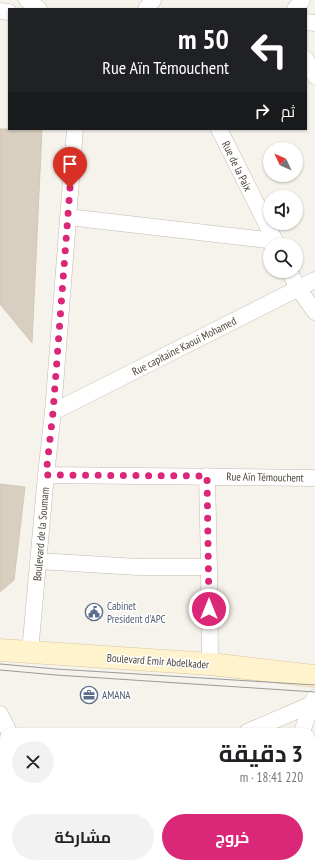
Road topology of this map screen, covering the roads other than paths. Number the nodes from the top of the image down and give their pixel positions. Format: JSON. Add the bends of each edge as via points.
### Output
{"nodes":[{"id":1,"x":27,"y":0,"type":"edge"},
{"id":2,"x":153,"y":0,"type":"edge"},
{"id":3,"x":302,"y":0,"type":"edge"},
{"id":4,"x":38,"y":8,"type":"edge"},
{"id":5,"x":147,"y":8,"type":"edge"},
{"id":6,"x":296,"y":8,"type":"edge"},
{"id":7,"x":307,"y":61,"type":"edge"},
{"id":8,"x":315,"y":76,"type":"edge"},
{"id":9,"x":74,"y":130,"type":"edge"},
{"id":10,"x":220,"y":130,"type":"edge"},
{"id":11,"x":68,"y":217,"type":"junction"},
{"id":12,"x":274,"y":238,"type":"edge"},
{"id":13,"x":263,"y":241,"type":"edge"},
{"id":14,"x":293,"y":278,"type":"edge"},
{"id":15,"x":315,"y":280,"type":"edge"},
{"id":16,"x":298,"y":288,"type":"junction"},
{"id":17,"x":315,"y":312,"type":"edge"},
{"id":18,"x":53,"y":412,"type":"junction"},
{"id":19,"x":46,"y":475,"type":"junction"},
{"id":20,"x":207,"y":476,"type":"junction"},
{"id":21,"x":315,"y":478,"type":"edge"},
{"id":22,"x":38,"y":561,"type":"junction"},
{"id":23,"x":209,"y":568,"type":"junction"},
{"id":24,"x":0,"y":650,"type":"edge"},
{"id":25,"x":30,"y":652,"type":"junction"},
{"id":26,"x":210,"y":664,"type":"junction"},
{"id":27,"x":315,"y":676,"type":"edge"},
{"id":28,"x":314,"y":700,"type":"edge"},
{"id":29,"x":0,"y":714,"type":"edge"},
{"id":30,"x":7,"y":728,"type":"edge"},
{"id":31,"x":255,"y":728,"type":"edge"},
{"id":32,"x":304,"y":728,"type":"edge"}],
"edges":[{"from":1,"to":4,"type":"street"},
{"from":2,"to":5,"type":"street"},
{"from":3,"to":6,"type":"street"},
{"from":7,"to":8,"type":"street"},
{"from":9,"to":11,"type":"street","name":"Boulevard de la Soumam"},
{"from":10,"to":12,"type":"street","name":"Rue de la Paix"},
{"from":11,"to":13,"type":"street"},
{"from":11,"to":18,"type":"street","name":"Boulevard de la Soumam"},
{"from":14,"to":16,"type":"street"},
{"from":15,"to":16,"type":"street","name":"Rue capitaine Kaoui Mohamed"},
{"from":16,"to":17,"type":"street"},
{"from":16,"to":18,"type":"street","name":"Rue capitaine Kaoui Mohamed"},
{"from":18,"to":19,"type":"street","name":"Boulevard de la Soumam"},
{"from":19,"to":20,"type":"street","name":"Rue Aïn Témouchent"},
{"from":19,"to":22,"type":"street","name":"Boulevard de la Soumam"},
{"from":20,"to":21,"type":"street","name":"Rue Aïn Témouchent"},
{"from":20,"to":23,"type":"street"},
{"from":22,"to":23,"type":"street"},
{"from":22,"to":25,"type":"street","name":"Boulevard de la Soumam"},
{"from":23,"to":26,"type":"street"},
{"from":24,"to":25,"type":"main road","name":"Boulevard Emir Abdelkader"},
{"from":25,"to":26,"type":"main road","name":"Boulevard Emir Abdelkader"},
{"from":26,"to":27,"type":"main road","name":"Boulevard Emir Abdelkader"},
{"from":28,"to":31,"type":"street"},
{"from":28,"to":32,"type":"street"},
{"from":29,"to":30,"type":"street"}]}
